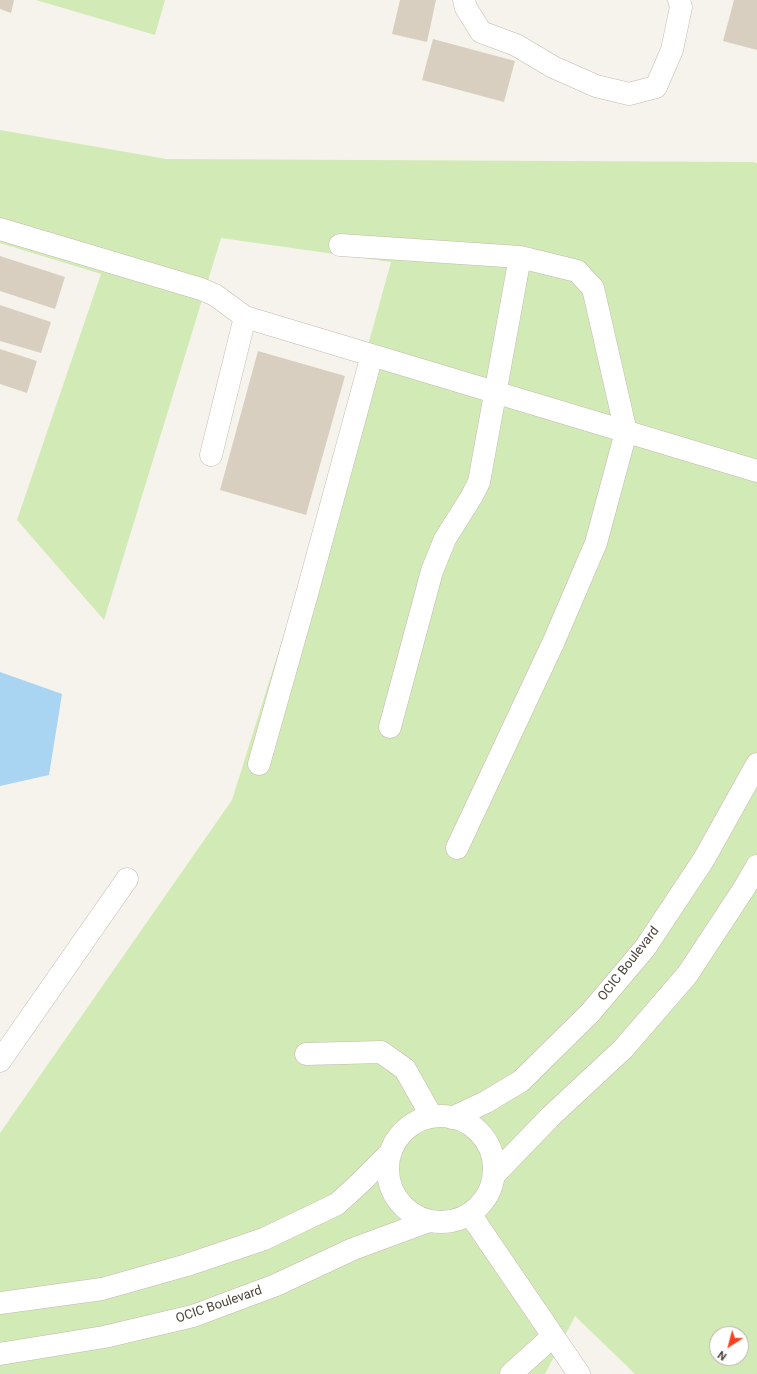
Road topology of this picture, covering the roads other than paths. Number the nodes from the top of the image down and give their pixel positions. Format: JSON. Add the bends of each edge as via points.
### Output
{"nodes":[{"id":1,"x":464,"y":0,"type":"edge"},
{"id":2,"x":679,"y":0,"type":"edge"},
{"id":3,"x":0,"y":229,"type":"edge"},
{"id":4,"x":340,"y":245,"type":"dead end"},
{"id":5,"x":520,"y":257,"type":"junction"},
{"id":6,"x":245,"y":317,"type":"junction"},
{"id":7,"x":372,"y":355,"type":"junction"},
{"id":8,"x":494,"y":392,"type":"junction"},
{"id":9,"x":626,"y":432,"type":"junction"},
{"id":10,"x":211,"y":455,"type":"dead end"},
{"id":11,"x":757,"y":472,"type":"edge"},
{"id":12,"x":390,"y":727,"type":"dead end"},
{"id":13,"x":259,"y":764,"type":"dead end"},
{"id":14,"x":757,"y":764,"type":"edge"},
{"id":15,"x":457,"y":848,"type":"dead end"},
{"id":16,"x":757,"y":866,"type":"edge"},
{"id":17,"x":127,"y":879,"type":"dead end"},
{"id":18,"x":306,"y":1054,"type":"dead end"},
{"id":19,"x":0,"y":1061,"type":"edge"},
{"id":20,"x":442,"y":1117,"type":"junction"},
{"id":21,"x":390,"y":1152,"type":"junction"},
{"id":22,"x":494,"y":1174,"type":"junction"},
{"id":23,"x":470,"y":1214,"type":"junction"},
{"id":24,"x":429,"y":1221,"type":"junction"},
{"id":25,"x":0,"y":1303,"type":"edge"},
{"id":26,"x":552,"y":1337,"type":"junction"},
{"id":27,"x":0,"y":1354,"type":"edge"},
{"id":28,"x":511,"y":1374,"type":"edge"},
{"id":29,"x":579,"y":1374,"type":"edge"}],
"edges":[{"from":1,"to":2,"type":"street","via":[[481,32],[516,45],[553,68],[596,86],[629,94],[656,87],[672,50],[681,8]]},
{"from":3,"to":6,"type":"street","via":[[201,289],[215,295]]},
{"from":4,"to":5,"type":"street"},
{"from":5,"to":8,"type":"street"},
{"from":5,"to":9,"type":"street","via":[[577,271],[593,288]]},
{"from":6,"to":7,"type":"street"},
{"from":6,"to":10,"type":"street"},
{"from":7,"to":8,"type":"street"},
{"from":7,"to":13,"type":"street"},
{"from":8,"to":9,"type":"street"},
{"from":8,"to":12,"type":"street","via":[[479,482],[445,538],[432,571]]},
{"from":9,"to":11,"type":"street"},
{"from":9,"to":15,"type":"street","via":[[596,543],[554,641]]},
{"from":14,"to":20,"type":"street","name":"OCIC Boulevard","via":[[704,859],[645,948],[590,1014],[521,1081],[486,1102]]},
{"from":16,"to":22,"type":"street","via":[[687,975],[623,1049]]},
{"from":17,"to":19,"type":"street"},
{"from":18,"to":20,"type":"street","via":[[381,1052],[405,1069]]},
{"from":20,"to":21,"type":"street","via":[[418,1121],[406,1129]]},
{"from":20,"to":22,"type":"street","via":[[470,1125],[484,1138],[492,1155]]},
{"from":21,"to":24,"type":"street","via":[[388,1174],[394,1195],[409,1212]]},
{"from":21,"to":25,"type":"street","via":[[337,1204],[264,1239],[187,1265],[102,1289]]},
{"from":22,"to":23,"type":"street","via":[[490,1190],[482,1204]]},
{"from":23,"to":24,"type":"street","via":[[443,1223]]},
{"from":23,"to":26,"type":"street"},
{"from":24,"to":27,"type":"street","name":"OCIC Boulevard","via":[[352,1249],[276,1285],[193,1316],[104,1337]]},
{"from":26,"to":28,"type":"street"},
{"from":26,"to":29,"type":"street"}]}
